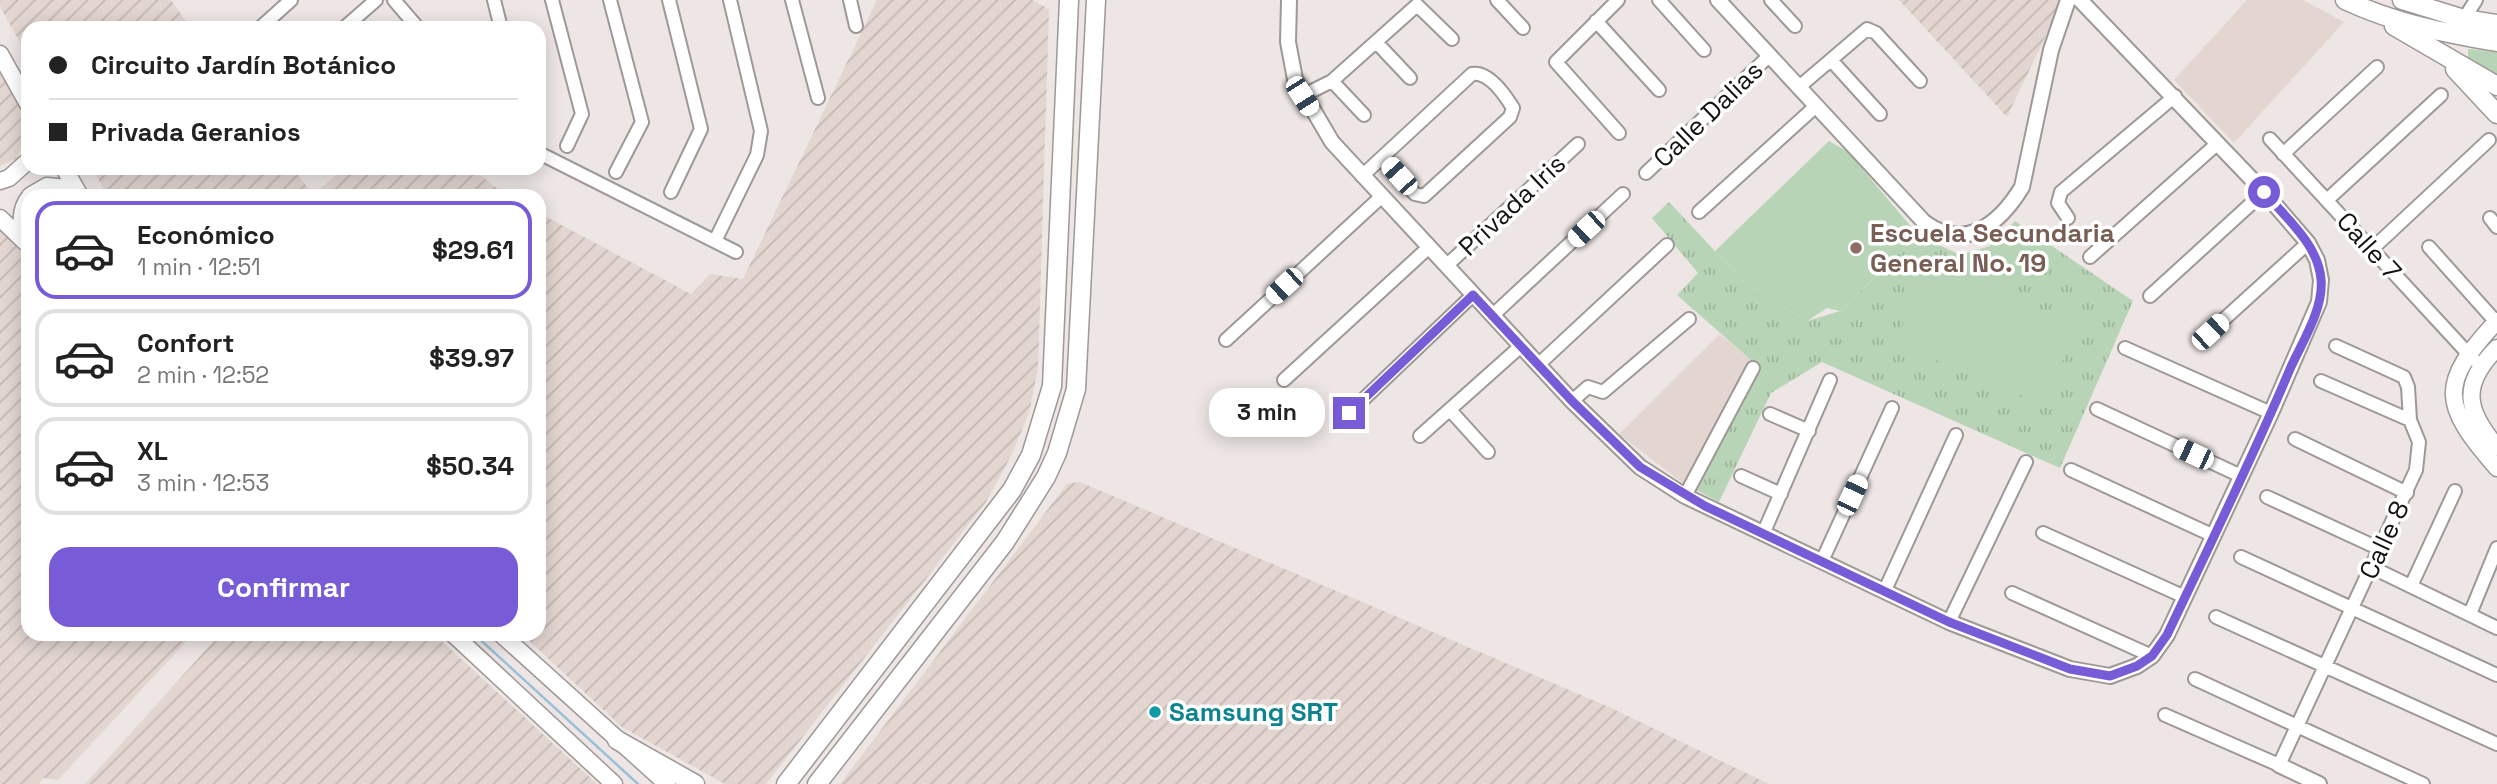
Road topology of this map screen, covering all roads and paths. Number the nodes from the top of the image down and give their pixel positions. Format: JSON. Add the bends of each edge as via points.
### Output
{"nodes":[{"id":1,"x":291,"y":0,"type":"edge"},
{"id":2,"x":376,"y":0,"type":"edge"},
{"id":3,"x":394,"y":0,"type":"edge"},
{"id":4,"x":494,"y":0,"type":"edge"},
{"id":5,"x":552,"y":0,"type":"edge"},
{"id":6,"x":610,"y":0,"type":"edge"},
{"id":7,"x":669,"y":0,"type":"edge"},
{"id":8,"x":730,"y":0,"type":"edge"},
{"id":9,"x":792,"y":0,"type":"edge"},
{"id":10,"x":850,"y":0,"type":"edge"},
{"id":11,"x":1069,"y":0,"type":"edge"},
{"id":12,"x":1096,"y":0,"type":"edge"},
{"id":13,"x":1289,"y":0,"type":"edge"},
{"id":14,"x":1497,"y":0,"type":"edge"},
{"id":15,"x":1618,"y":0,"type":"edge"},
{"id":16,"x":1659,"y":0,"type":"edge"},
{"id":17,"x":1718,"y":0,"type":"edge"},
{"id":18,"x":1771,"y":0,"type":"edge"},
{"id":19,"x":2345,"y":0,"type":"edge"},
{"id":20,"x":2402,"y":0,"type":"edge"},
{"id":21,"x":2476,"y":0,"type":"edge"},
{"id":22,"x":2073,"y":2,"type":"edge"},
{"id":23,"x":2374,"y":13,"type":"junction"},
{"id":24,"x":2464,"y":19,"type":"junction"},
{"id":25,"x":268,"y":21,"type":"edge"},
{"id":26,"x":352,"y":21,"type":"edge"},
{"id":27,"x":412,"y":21,"type":"edge"},
{"id":28,"x":499,"y":21,"type":"edge"},
{"id":29,"x":1596,"y":21,"type":"junction"},
{"id":30,"x":2497,"y":24,"type":"edge"},
{"id":31,"x":856,"y":26,"type":"dead end"},
{"id":32,"x":1795,"y":26,"type":"dead end"},
{"id":33,"x":1523,"y":28,"type":"dead end"},
{"id":34,"x":1452,"y":39,"type":"dead end"},
{"id":35,"x":1376,"y":42,"type":"junction"},
{"id":36,"x":2497,"y":42,"type":"edge"},
{"id":37,"x":1704,"y":50,"type":"dead end"},
{"id":38,"x":0,"y":54,"type":"edge"},
{"id":39,"x":1770,"y":55,"type":"junction"},
{"id":40,"x":2446,"y":58,"type":"junction"},
{"id":41,"x":1830,"y":60,"type":"junction"},
{"id":42,"x":2377,"y":67,"type":"dead end"},
{"id":43,"x":1410,"y":78,"type":"dead end"},
{"id":44,"x":1920,"y":80,"type":"dead end"},
{"id":45,"x":1332,"y":81,"type":"junction"},
{"id":46,"x":2497,"y":86,"type":"edge"},
{"id":47,"x":1799,"y":87,"type":"junction"},
{"id":48,"x":1660,"y":90,"type":"dead end"},
{"id":49,"x":21,"y":92,"type":"edge"},
{"id":50,"x":2441,"y":95,"type":"dead end"},
{"id":51,"x":1302,"y":96,"type":"junction"},
{"id":52,"x":2175,"y":96,"type":"junction"},
{"id":53,"x":818,"y":98,"type":"dead end"},
{"id":54,"x":1816,"y":106,"type":"junction"},
{"id":55,"x":1880,"y":114,"type":"dead end"},
{"id":56,"x":2497,"y":114,"type":"edge"},
{"id":57,"x":1364,"y":116,"type":"dead end"},
{"id":58,"x":1619,"y":133,"type":"dead end"},
{"id":59,"x":2270,"y":139,"type":"dead end"},
{"id":60,"x":2489,"y":140,"type":"dead end"},
{"id":61,"x":2218,"y":143,"type":"junction"},
{"id":62,"x":1578,"y":144,"type":"dead end"},
{"id":63,"x":566,"y":146,"type":"dead end"},
{"id":64,"x":2283,"y":154,"type":"junction"},
{"id":65,"x":546,"y":156,"type":"edge"},
{"id":66,"x":1382,"y":158,"type":"junction"},
{"id":67,"x":21,"y":167,"type":"edge"},
{"id":68,"x":615,"y":172,"type":"dead end"},
{"id":69,"x":1646,"y":173,"type":"dead end"},
{"id":70,"x":1362,"y":176,"type":"junction"},
{"id":71,"x":0,"y":180,"type":"edge"},
{"id":72,"x":42,"y":189,"type":"edge"},
{"id":73,"x":62,"y":189,"type":"edge"},
{"id":74,"x":671,"y":192,"type":"dead end"},
{"id":75,"x":2264,"y":192,"type":"junction"},
{"id":76,"x":1623,"y":194,"type":"dead end"},
{"id":77,"x":1381,"y":197,"type":"junction"},
{"id":78,"x":2327,"y":200,"type":"junction"},
{"id":79,"x":1699,"y":212,"type":"dead end"},
{"id":80,"x":0,"y":218,"type":"edge"},
{"id":81,"x":2068,"y":218,"type":"dead end"},
{"id":82,"x":21,"y":237,"type":"edge"},
{"id":83,"x":715,"y":241,"type":"junction"},
{"id":84,"x":2308,"y":243,"type":"junction"},
{"id":85,"x":1667,"y":245,"type":"dead end"},
{"id":86,"x":2429,"y":247,"type":"dead end"},
{"id":87,"x":1428,"y":248,"type":"junction"},
{"id":88,"x":2371,"y":250,"type":"junction"},
{"id":89,"x":736,"y":251,"type":"dead end"},
{"id":90,"x":2090,"y":257,"type":"dead end"},
{"id":91,"x":1446,"y":266,"type":"junction"},
{"id":92,"x":1473,"y":295,"type":"junction"},
{"id":93,"x":2150,"y":296,"type":"dead end"},
{"id":94,"x":1493,"y":316,"type":"junction"},
{"id":95,"x":1689,"y":319,"type":"dead end"},
{"id":96,"x":2497,"y":322,"type":"edge"},
{"id":97,"x":2210,"y":332,"type":"dead end"},
{"id":98,"x":1054,"y":337,"type":"junction"},
{"id":99,"x":1226,"y":340,"type":"dead end"},
{"id":100,"x":1521,"y":346,"type":"junction"},
{"id":101,"x":2336,"y":346,"type":"dead end"},
{"id":102,"x":2125,"y":348,"type":"dead end"},
{"id":103,"x":2497,"y":348,"type":"edge"},
{"id":104,"x":2467,"y":354,"type":"junction"},
{"id":105,"x":1538,"y":365,"type":"junction"},
{"id":106,"x":2480,"y":365,"type":"junction"},
{"id":107,"x":1752,"y":368,"type":"dead end"},
{"id":108,"x":1284,"y":380,"type":"dead end"},
{"id":109,"x":1830,"y":380,"type":"dead end"},
{"id":110,"x":2321,"y":380,"type":"dead end"},
{"id":111,"x":1076,"y":389,"type":"junction"},
{"id":112,"x":1572,"y":401,"type":"junction"},
{"id":113,"x":1892,"y":408,"type":"dead end"},
{"id":114,"x":2097,"y":409,"type":"dead end"},
{"id":115,"x":1450,"y":410,"type":"junction"},
{"id":116,"x":1349,"y":413,"type":"dead end"},
{"id":117,"x":2271,"y":413,"type":"junction"},
{"id":118,"x":1770,"y":414,"type":"dead end"},
{"id":119,"x":2410,"y":420,"type":"junction"},
{"id":120,"x":1809,"y":431,"type":"junction"},
{"id":121,"x":1956,"y":435,"type":"dead end"},
{"id":122,"x":1420,"y":436,"type":"dead end"},
{"id":123,"x":2295,"y":439,"type":"dead end"},
{"id":124,"x":2497,"y":447,"type":"edge"},
{"id":125,"x":1488,"y":452,"type":"dead end"},
{"id":126,"x":2026,"y":462,"type":"dead end"},
{"id":127,"x":2497,"y":468,"type":"edge"},
{"id":128,"x":2071,"y":471,"type":"dead end"},
{"id":129,"x":2241,"y":476,"type":"junction"},
{"id":130,"x":1741,"y":477,"type":"dead end"},
{"id":131,"x":2455,"y":491,"type":"dead end"},
{"id":132,"x":2406,"y":493,"type":"junction"},
{"id":133,"x":1781,"y":494,"type":"junction"},
{"id":134,"x":1685,"y":496,"type":"junction"},
{"id":135,"x":2267,"y":497,"type":"dead end"},
{"id":136,"x":2043,"y":533,"type":"dead end"},
{"id":137,"x":1763,"y":534,"type":"junction"},
{"id":138,"x":2214,"y":536,"type":"junction"},
{"id":139,"x":2497,"y":548,"type":"edge"},
{"id":140,"x":2379,"y":549,"type":"junction"},
{"id":141,"x":2241,"y":557,"type":"dead end"},
{"id":142,"x":1822,"y":561,"type":"junction"},
{"id":143,"x":2371,"y":567,"type":"junction"},
{"id":144,"x":2411,"y":586,"type":"junction"},
{"id":145,"x":1885,"y":590,"type":"junction"},
{"id":146,"x":2012,"y":593,"type":"dead end"},
{"id":147,"x":2185,"y":597,"type":"junction"},
{"id":148,"x":2354,"y":608,"type":"junction"},
{"id":149,"x":2470,"y":614,"type":"junction"},
{"id":150,"x":2216,"y":617,"type":"dead end"},
{"id":151,"x":1949,"y":622,"type":"junction"},
{"id":152,"x":2497,"y":628,"type":"edge"},
{"id":153,"x":461,"y":641,"type":"edge"},
{"id":154,"x":509,"y":641,"type":"edge"},
{"id":155,"x":2152,"y":656,"type":"junction"},
{"id":156,"x":2325,"y":666,"type":"junction"},
{"id":157,"x":2497,"y":675,"type":"edge"},
{"id":158,"x":2195,"y":679,"type":"dead end"},
{"id":159,"x":2165,"y":715,"type":"dead end"},
{"id":160,"x":2297,"y":725,"type":"junction"},
{"id":161,"x":617,"y":740,"type":"junction"},
{"id":162,"x":2497,"y":744,"type":"edge"},
{"id":163,"x":2279,"y":765,"type":"junction"},
{"id":164,"x":823,"y":780,"type":"edge"},
{"id":165,"x":787,"y":782,"type":"edge"},
{"id":166,"x":614,"y":784,"type":"edge"},
{"id":167,"x":667,"y":784,"type":"edge"},
{"id":168,"x":695,"y":784,"type":"edge"},
{"id":169,"x":2319,"y":784,"type":"edge"},
{"id":170,"x":2423,"y":784,"type":"edge"}],
"edges":[{"from":1,"to":25,"type":"street"},
{"from":2,"to":26,"type":"street"},
{"from":3,"to":27,"type":"street"},
{"from":4,"to":28,"type":"street"},
{"from":5,"to":63,"type":"street","via":[[582,114]]},
{"from":6,"to":68,"type":"street","via":[[642,122]]},
{"from":7,"to":74,"type":"street","via":[[701,129]]},
{"from":8,"to":83,"type":"street","via":[[761,131],[757,155]]},
{"from":9,"to":53,"type":"street"},
{"from":10,"to":31,"type":"street"},
{"from":11,"to":98,"type":"main road"},
{"from":12,"to":111,"type":"main road"},
{"from":13,"to":51,"type":"street","via":[[1290,58]]},
{"from":14,"to":33,"type":"street"},
{"from":15,"to":29,"type":"street"},
{"from":16,"to":37,"type":"street"},
{"from":17,"to":39,"type":"street"},
{"from":18,"to":32,"type":"street"},
{"from":19,"to":23,"type":"main road"},
{"from":20,"to":24,"type":"main road"},
{"from":21,"to":24,"type":"street"},
{"from":22,"to":52,"type":"street"},
{"from":22,"to":54,"type":"street","via":[[2051,50],[2022,187],[1988,225],[1968,235],[1940,234],[1924,222]]},
{"from":23,"to":36,"type":"main road"},
{"from":23,"to":40,"type":"main road"},
{"from":24,"to":30,"type":"main road"},
{"from":29,"to":48,"type":"street"},
{"from":29,"to":58,"type":"street","via":[[1556,62]]},
{"from":34,"to":35,"type":"street","via":[[1416,5]]},
{"from":35,"to":43,"type":"street"},
{"from":35,"to":45,"type":"street"},
{"from":38,"to":49,"type":"main road"},
{"from":39,"to":47,"type":"street"},
{"from":39,"to":69,"type":"street","name":"Calle Dalias"},
{"from":40,"to":46,"type":"main road"},
{"from":40,"to":56,"type":"main road"},
{"from":41,"to":44,"type":"street","via":[[1867,29]]},
{"from":41,"to":47,"type":"street"},
{"from":41,"to":55,"type":"street"},
{"from":42,"to":64,"type":"street"},
{"from":45,"to":51,"type":"street"},
{"from":45,"to":57,"type":"street"},
{"from":47,"to":54,"type":"street"},
{"from":50,"to":78,"type":"street"},
{"from":51,"to":70,"type":"street","via":[[1332,142]]},
{"from":52,"to":61,"type":"street"},
{"from":52,"to":81,"type":"street","via":[[2061,192],[2058,203]]},
{"from":54,"to":79,"type":"street"},
{"from":59,"to":64,"type":"street","name":"Calle 7"},
{"from":60,"to":88,"type":"street"},
{"from":61,"to":75,"type":"street"},
{"from":61,"to":90,"type":"street"},
{"from":62,"to":91,"type":"street","name":"Privada Iris"},
{"from":64,"to":78,"type":"street","name":"Calle 7"},
{"from":65,"to":83,"type":"street"},
{"from":66,"to":66,"type":"street","via":[[1421,197],[1513,113],[1511,104],[1489,79],[1476,73]]},
{"from":66,"to":70,"type":"street"},
{"from":67,"to":71,"type":"main road"},
{"from":70,"to":77,"type":"street"},
{"from":72,"to":73,"type":"main road"},
{"from":75,"to":84,"type":"street"},
{"from":75,"to":93,"type":"street"},
{"from":76,"to":94,"type":"street"},
{"from":77,"to":87,"type":"street"},
{"from":77,"to":99,"type":"street"},
{"from":78,"to":88,"type":"street","name":"Calle 7"},
{"from":80,"to":82,"type":"main road"},
{"from":83,"to":89,"type":"street"},
{"from":84,"to":97,"type":"street"},
{"from":84,"to":117,"type":"street","via":[[2321,280],[2319,302]]},
{"from":85,"to":105,"type":"street"},
{"from":86,"to":96,"type":"street"},
{"from":87,"to":91,"type":"street"},
{"from":87,"to":108,"type":"street"},
{"from":88,"to":104,"type":"street","name":"Calle 7"},
{"from":91,"to":92,"type":"street"},
{"from":92,"to":94,"type":"street"},
{"from":92,"to":116,"type":"street"},
{"from":94,"to":100,"type":"street"},
{"from":95,"to":112,"type":"street","via":[[1603,392],[1588,387]]},
{"from":96,"to":104,"type":"main road"},
{"from":98,"to":111,"type":"main road","via":[[1069,345]]},
{"from":98,"to":165,"type":"main road","via":[[1052,386],[1031,454],[1013,490]]},
{"from":100,"to":105,"type":"street"},
{"from":100,"to":115,"type":"street"},
{"from":101,"to":119,"type":"street","name":"Calle 8","via":[[2404,377]]},
{"from":102,"to":117,"type":"street"},
{"from":103,"to":106,"type":"main road"},
{"from":104,"to":106,"type":"street","name":"Calle 7"},
{"from":104,"to":127,"type":"main road","via":[[2455,381],[2457,407],[2470,437]]},
{"from":105,"to":112,"type":"street"},
{"from":106,"to":124,"type":"main road","via":[[2472,387],[2473,411]]},
{"from":107,"to":134,"type":"street"},
{"from":109,"to":120,"type":"street"},
{"from":110,"to":119,"type":"street"},
{"from":111,"to":164,"type":"main road","via":[[1057,453],[1027,509]]},
{"from":112,"to":134,"type":"street","via":[[1640,467]]},
{"from":113,"to":142,"type":"street"},
{"from":114,"to":129,"type":"street"},
{"from":115,"to":122,"type":"street"},
{"from":115,"to":125,"type":"street"},
{"from":117,"to":129,"type":"street"},
{"from":118,"to":120,"type":"street"},
{"from":119,"to":132,"type":"street","name":"Calle 8","via":[[2420,447]]},
{"from":120,"to":133,"type":"street"},
{"from":121,"to":145,"type":"street"},
{"from":123,"to":132,"type":"street"},
{"from":126,"to":151,"type":"street"},
{"from":128,"to":138,"type":"street"},
{"from":129,"to":138,"type":"street"},
{"from":130,"to":133,"type":"street"},
{"from":131,"to":144,"type":"street"},
{"from":132,"to":140,"type":"street","name":"Calle 8"},
{"from":133,"to":137,"type":"street"},
{"from":134,"to":137,"type":"street"},
{"from":135,"to":140,"type":"street"},
{"from":136,"to":147,"type":"street"},
{"from":137,"to":142,"type":"street"},
{"from":138,"to":147,"type":"street"},
{"from":139,"to":149,"type":"street"},
{"from":140,"to":143,"type":"street","name":"Calle 8"},
{"from":141,"to":148,"type":"street"},
{"from":142,"to":145,"type":"street"},
{"from":143,"to":144,"type":"street"},
{"from":143,"to":148,"type":"street","name":"Calle 8"},
{"from":144,"to":149,"type":"street"},
{"from":145,"to":151,"type":"street"},
{"from":146,"to":155,"type":"street"},
{"from":147,"to":155,"type":"street"},
{"from":148,"to":156,"type":"street","name":"Calle 8"},
{"from":148,"to":157,"type":"street"},
{"from":149,"to":152,"type":"street"},
{"from":150,"to":156,"type":"street"},
{"from":151,"to":155,"type":"street","via":[[2070,669],[2110,676]]},
{"from":153,"to":166,"type":"main road"},
{"from":154,"to":161,"type":"main road"},
{"from":156,"to":160,"type":"street","name":"Calle 8"},
{"from":156,"to":162,"type":"street"},
{"from":158,"to":160,"type":"street"},
{"from":159,"to":163,"type":"street"},
{"from":160,"to":163,"type":"street","name":"Calle 8"},
{"from":160,"to":170,"type":"street"},
{"from":161,"to":167,"type":"main road"},
{"from":161,"to":168,"type":"main road"},
{"from":163,"to":169,"type":"street"}]}
